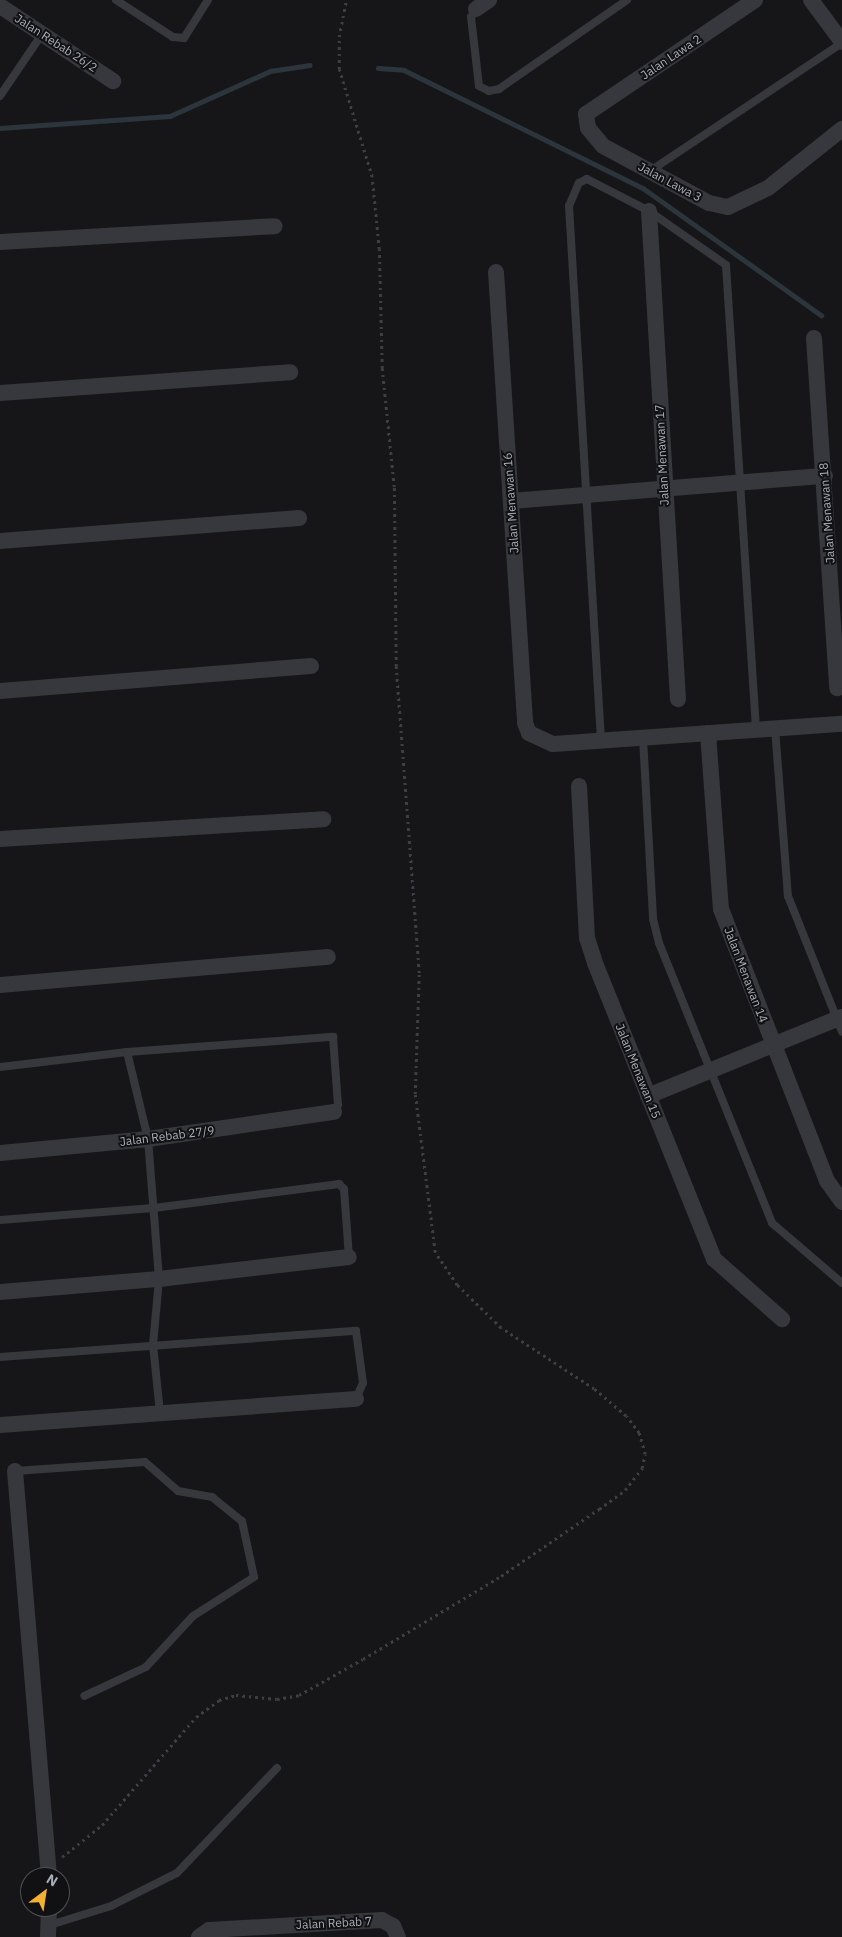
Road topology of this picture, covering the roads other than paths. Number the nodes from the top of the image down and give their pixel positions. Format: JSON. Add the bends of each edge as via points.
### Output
{"nodes":[{"id":1,"x":116,"y":0,"type":"edge"},
{"id":2,"x":208,"y":0,"type":"edge"},
{"id":3,"x":627,"y":0,"type":"edge"},
{"id":4,"x":756,"y":0,"type":"edge"},
{"id":5,"x":811,"y":0,"type":"edge"},
{"id":6,"x":482,"y":5,"type":"edge"},
{"id":7,"x":0,"y":6,"type":"edge"},
{"id":8,"x":42,"y":34,"type":"junction"},
{"id":9,"x":842,"y":42,"type":"edge"},
{"id":10,"x":113,"y":81,"type":"dead end"},
{"id":11,"x":0,"y":96,"type":"edge"},
{"id":12,"x":586,"y":114,"type":"joint"},
{"id":13,"x":842,"y":129,"type":"edge"},
{"id":14,"x":650,"y":171,"type":"junction"},
{"id":15,"x":649,"y":211,"type":"junction"},
{"id":16,"x":275,"y":226,"type":"dead end"},
{"id":17,"x":0,"y":242,"type":"edge"},
{"id":18,"x":496,"y":272,"type":"dead end"},
{"id":19,"x":814,"y":338,"type":"dead end"},
{"id":20,"x":290,"y":372,"type":"dead end"},
{"id":21,"x":0,"y":393,"type":"edge"},
{"id":22,"x":825,"y":476,"type":"junction"},
{"id":23,"x":742,"y":483,"type":"junction"},
{"id":24,"x":664,"y":489,"type":"junction"},
{"id":25,"x":586,"y":495,"type":"junction"},
{"id":26,"x":511,"y":501,"type":"junction"},
{"id":27,"x":300,"y":518,"type":"dead end"},
{"id":28,"x":0,"y":541,"type":"edge"},
{"id":29,"x":311,"y":666,"type":"dead end"},
{"id":30,"x":837,"y":688,"type":"dead end"},
{"id":31,"x":0,"y":691,"type":"edge"},
{"id":32,"x":678,"y":699,"type":"dead end"},
{"id":33,"x":842,"y":724,"type":"edge"},
{"id":34,"x":775,"y":728,"type":"junction"},
{"id":35,"x":756,"y":730,"type":"junction"},
{"id":36,"x":708,"y":733,"type":"junction"},
{"id":37,"x":643,"y":738,"type":"junction"},
{"id":38,"x":601,"y":740,"type":"junction"},
{"id":39,"x":579,"y":786,"type":"dead end"},
{"id":40,"x":323,"y":819,"type":"dead end"},
{"id":41,"x":0,"y":838,"type":"edge"},
{"id":42,"x":328,"y":956,"type":"dead end"},
{"id":43,"x":0,"y":985,"type":"edge"},
{"id":44,"x":840,"y":1023,"type":"edge"},
{"id":45,"x":774,"y":1046,"type":"junction"},
{"id":46,"x":127,"y":1052,"type":"junction"},
{"id":47,"x":0,"y":1067,"type":"edge"},
{"id":48,"x":711,"y":1070,"type":"junction"},
{"id":49,"x":648,"y":1096,"type":"junction"},
{"id":50,"x":334,"y":1112,"type":"joint"},
{"id":51,"x":148,"y":1140,"type":"junction"},
{"id":52,"x":0,"y":1153,"type":"edge"},
{"id":53,"x":842,"y":1202,"type":"edge"},
{"id":54,"x":154,"y":1208,"type":"junction"},
{"id":55,"x":0,"y":1220,"type":"edge"},
{"id":56,"x":349,"y":1257,"type":"joint"},
{"id":57,"x":159,"y":1279,"type":"junction"},
{"id":58,"x":842,"y":1283,"type":"edge"},
{"id":59,"x":0,"y":1292,"type":"edge"},
{"id":60,"x":782,"y":1319,"type":"dead end"},
{"id":61,"x":153,"y":1345,"type":"junction"},
{"id":62,"x":0,"y":1357,"type":"edge"},
{"id":63,"x":356,"y":1399,"type":"joint"},
{"id":64,"x":160,"y":1413,"type":"junction"},
{"id":65,"x":0,"y":1425,"type":"edge"},
{"id":66,"x":15,"y":1471,"type":"joint"},
{"id":67,"x":84,"y":1696,"type":"dead end"},
{"id":68,"x":277,"y":1768,"type":"dead end"},
{"id":69,"x":49,"y":1867,"type":"edge"},
{"id":70,"x":50,"y":1917,"type":"edge"},
{"id":71,"x":49,"y":1931,"type":"edge"},
{"id":72,"x":198,"y":1937,"type":"edge"},
{"id":73,"x":398,"y":1937,"type":"edge"}],
"edges":[{"from":1,"to":2,"type":"lane","via":[[173,37],[184,38]]},
{"from":3,"to":6,"type":"lane","via":[[499,89],[489,91],[479,86],[471,17]]},
{"from":4,"to":12,"type":"street","name":"Jalan Lawa 2"},
{"from":5,"to":9,"type":"street"},
{"from":7,"to":8,"type":"street","name":"Jalan Rebab 26/2"},
{"from":8,"to":10,"type":"street","name":"Jalan Rebab 26/2"},
{"from":8,"to":11,"type":"lane"},
{"from":9,"to":14,"type":"lane"},
{"from":12,"to":14,"type":"street","name":"Jalan Lawa 3","via":[[588,128],[603,146]]},
{"from":13,"to":14,"type":"street","name":"Jalan Lawa 3","via":[[768,188],[728,207],[709,203]]},
{"from":15,"to":23,"type":"lane","via":[[726,265]]},
{"from":15,"to":24,"type":"street","name":"Jalan Menawan 17"},
{"from":15,"to":25,"type":"lane","via":[[586,179],[579,183],[569,206]]},
{"from":16,"to":17,"type":"street"},
{"from":18,"to":26,"type":"street","name":"Jalan Menawan 16"},
{"from":19,"to":22,"type":"street","name":"Jalan Menawan 18"},
{"from":20,"to":21,"type":"street"},
{"from":22,"to":23,"type":"street"},
{"from":22,"to":30,"type":"street","name":"Jalan Menawan 18"},
{"from":23,"to":24,"type":"street"},
{"from":23,"to":35,"type":"lane"},
{"from":24,"to":25,"type":"street"},
{"from":24,"to":32,"type":"street","name":"Jalan Menawan 17"},
{"from":25,"to":26,"type":"street"},
{"from":25,"to":38,"type":"lane"},
{"from":26,"to":38,"type":"street","name":"Jalan Menawan 16","via":[[525,723],[529,733],[552,744]]},
{"from":27,"to":28,"type":"street"},
{"from":29,"to":31,"type":"street"},
{"from":33,"to":34,"type":"street"},
{"from":34,"to":35,"type":"street"},
{"from":34,"to":44,"type":"lane","via":[[788,896]]},
{"from":35,"to":36,"type":"street"},
{"from":36,"to":37,"type":"street"},
{"from":36,"to":45,"type":"street","name":"Jalan Menawan 14","via":[[719,899]]},
{"from":37,"to":38,"type":"street"},
{"from":37,"to":48,"type":"lane","via":[[654,927]]},
{"from":39,"to":49,"type":"street","name":"Jalan Menawan 15","via":[[587,938]]},
{"from":40,"to":41,"type":"street"},
{"from":42,"to":43,"type":"street"},
{"from":44,"to":45,"type":"street"},
{"from":45,"to":48,"type":"street"},
{"from":45,"to":53,"type":"street","name":"Jalan Menawan 14","via":[[827,1181]]},
{"from":46,"to":47,"type":"lane"},
{"from":46,"to":50,"type":"lane","via":[[333,1038],[338,1105]]},
{"from":46,"to":51,"type":"lane"},
{"from":48,"to":49,"type":"street"},
{"from":48,"to":58,"type":"lane","via":[[772,1223]]},
{"from":49,"to":60,"type":"street","name":"Jalan Menawan 15","via":[[714,1259]]},
{"from":50,"to":51,"type":"street","name":"Jalan Rebab 27/9"},
{"from":51,"to":52,"type":"street","name":"Jalan Rebab 27/9"},
{"from":51,"to":54,"type":"lane"},
{"from":54,"to":55,"type":"lane"},
{"from":54,"to":56,"type":"lane","via":[[339,1184],[344,1188]]},
{"from":54,"to":57,"type":"lane"},
{"from":56,"to":57,"type":"street"},
{"from":57,"to":59,"type":"street"},
{"from":57,"to":61,"type":"lane"},
{"from":61,"to":62,"type":"lane"},
{"from":61,"to":63,"type":"lane","via":[[356,1331],[363,1383]]},
{"from":61,"to":64,"type":"lane"},
{"from":63,"to":64,"type":"street"},
{"from":64,"to":65,"type":"street"},
{"from":66,"to":67,"type":"lane","via":[[146,1462],[178,1491],[220,1501],[242,1521],[254,1577],[192,1616],[146,1667]]},
{"from":66,"to":69,"type":"street"},
{"from":68,"to":71,"type":"lane","via":[[177,1873],[111,1906]]},
{"from":70,"to":71,"type":"street"},
{"from":72,"to":73,"type":"street","name":"Jalan Rebab 7","via":[[209,1930],[382,1920],[393,1926]]}]}
